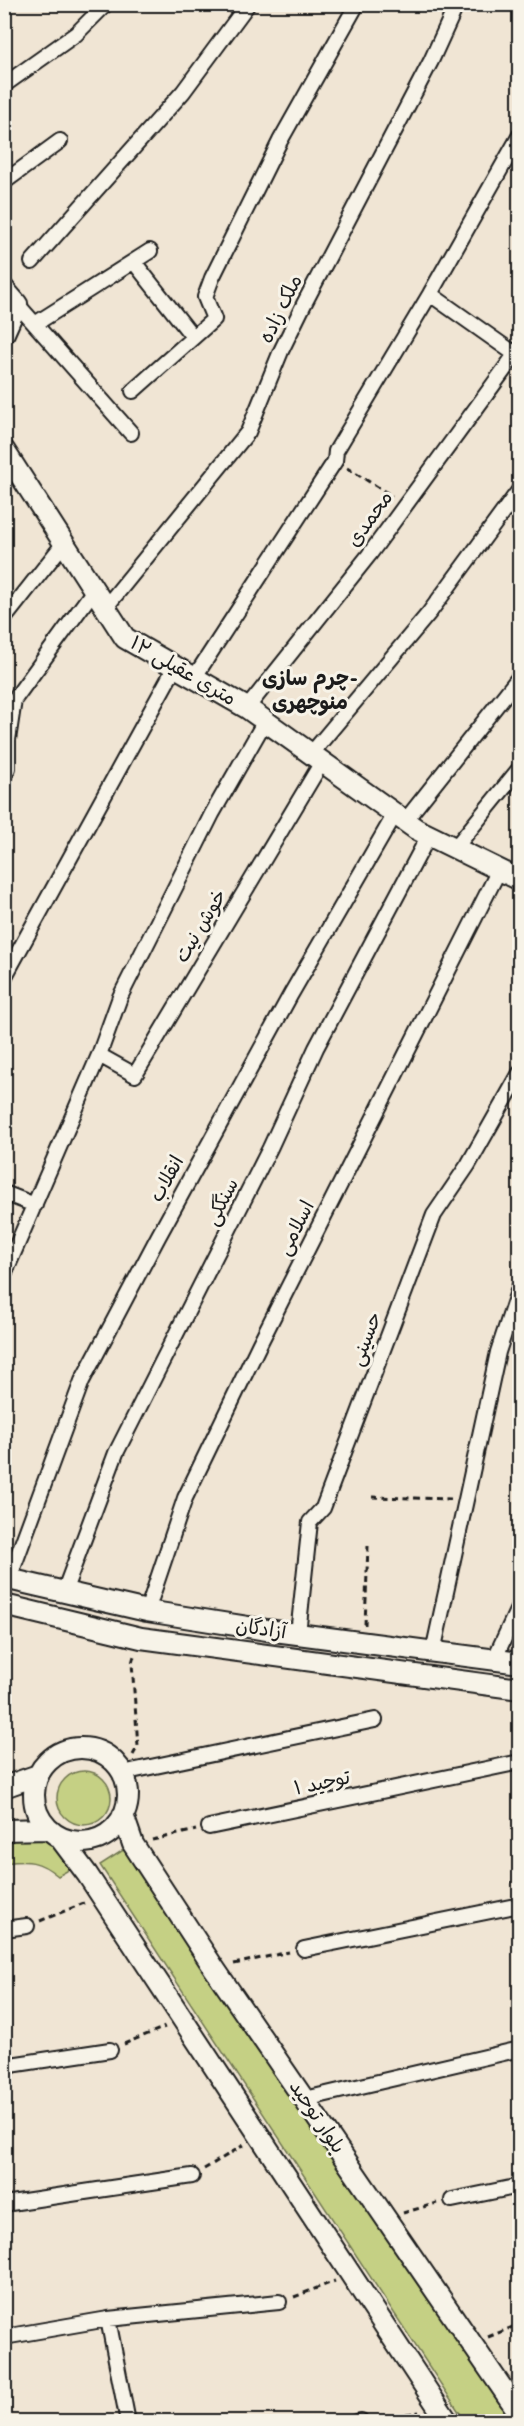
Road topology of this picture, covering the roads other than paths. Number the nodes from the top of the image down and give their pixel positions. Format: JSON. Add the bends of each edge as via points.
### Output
{"nodes":[{"id":1,"x":106,"y":4,"type":"edge"},
{"id":2,"x":248,"y":4,"type":"edge"},
{"id":3,"x":357,"y":4,"type":"edge"},
{"id":4,"x":456,"y":4,"type":"edge"},
{"id":5,"x":4,"y":85,"type":"edge"},
{"id":6,"x":519,"y":135,"type":"edge"},
{"id":7,"x":60,"y":141,"type":"dead end"},
{"id":8,"x":4,"y":182,"type":"edge"},
{"id":9,"x":150,"y":251,"type":"dead end"},
{"id":10,"x":32,"y":262,"type":"dead end"},
{"id":11,"x":134,"y":262,"type":"junction"},
{"id":12,"x":430,"y":294,"type":"junction"},
{"id":13,"x":11,"y":296,"type":"edge"},
{"id":14,"x":35,"y":324,"type":"junction"},
{"id":15,"x":4,"y":333,"type":"edge"},
{"id":16,"x":193,"y":337,"type":"junction"},
{"id":17,"x":517,"y":351,"type":"edge"},
{"id":18,"x":133,"y":390,"type":"dead end"},
{"id":19,"x":131,"y":433,"type":"dead end"},
{"id":20,"x":4,"y":450,"type":"edge"},
{"id":21,"x":519,"y":489,"type":"edge"},
{"id":22,"x":64,"y":543,"type":"junction"},
{"id":23,"x":94,"y":590,"type":"junction"},
{"id":24,"x":105,"y":608,"type":"junction"},
{"id":25,"x":4,"y":619,"type":"edge"},
{"id":26,"x":175,"y":668,"type":"junction"},
{"id":27,"x":519,"y":676,"type":"edge"},
{"id":28,"x":194,"y":678,"type":"junction"},
{"id":29,"x":246,"y":708,"type":"junction"},
{"id":30,"x":265,"y":721,"type":"junction"},
{"id":31,"x":316,"y":758,"type":"junction"},
{"id":32,"x":519,"y":768,"type":"edge"},
{"id":33,"x":4,"y":776,"type":"edge"},
{"id":34,"x":400,"y":818,"type":"junction"},
{"id":35,"x":429,"y":835,"type":"junction"},
{"id":36,"x":455,"y":848,"type":"junction"},
{"id":37,"x":499,"y":870,"type":"junction"},
{"id":38,"x":519,"y":880,"type":"edge"},
{"id":39,"x":4,"y":978,"type":"edge"},
{"id":40,"x":99,"y":1055,"type":"junction"},
{"id":41,"x":519,"y":1072,"type":"edge"},
{"id":42,"x":4,"y":1193,"type":"edge"},
{"id":43,"x":35,"y":1205,"type":"junction"},
{"id":44,"x":4,"y":1275,"type":"edge"},
{"id":45,"x":519,"y":1285,"type":"edge"},
{"id":46,"x":7,"y":1579,"type":"edge"},
{"id":47,"x":64,"y":1592,"type":"junction"},
{"id":48,"x":519,"y":1604,"type":"edge"},
{"id":49,"x":4,"y":1605,"type":"edge"},
{"id":50,"x":147,"y":1611,"type":"junction"},
{"id":51,"x":267,"y":1630,"type":"junction"},
{"id":52,"x":298,"y":1634,"type":"junction"},
{"id":53,"x":433,"y":1652,"type":"junction"},
{"id":54,"x":263,"y":1654,"type":"junction"},
{"id":55,"x":494,"y":1660,"type":"junction"},
{"id":56,"x":519,"y":1663,"type":"edge"},
{"id":57,"x":519,"y":1689,"type":"edge"},
{"id":58,"x":375,"y":1720,"type":"dead end"},
{"id":59,"x":519,"y":1762,"type":"edge"},
{"id":60,"x":122,"y":1773,"type":"junction"},
{"id":61,"x":38,"y":1775,"type":"junction"},
{"id":62,"x":4,"y":1787,"type":"edge"},
{"id":63,"x":123,"y":1815,"type":"junction"},
{"id":64,"x":209,"y":1827,"type":"road end"},
{"id":65,"x":4,"y":1830,"type":"edge"},
{"id":66,"x":54,"y":1833,"type":"junction"},
{"id":67,"x":519,"y":1905,"type":"edge"},
{"id":68,"x":27,"y":1926,"type":"road end"},
{"id":69,"x":4,"y":1929,"type":"edge"},
{"id":70,"x":304,"y":1949,"type":"road end"},
{"id":71,"x":519,"y":2049,"type":"edge"},
{"id":72,"x":110,"y":2050,"type":"road end"},
{"id":73,"x":4,"y":2066,"type":"edge"},
{"id":74,"x":305,"y":2099,"type":"junction"},
{"id":75,"x":192,"y":2176,"type":"road end"},
{"id":76,"x":519,"y":2186,"type":"edge"},
{"id":77,"x":452,"y":2200,"type":"road end"},
{"id":78,"x":4,"y":2204,"type":"edge"},
{"id":79,"x":279,"y":2302,"type":"road end"},
{"id":80,"x":108,"y":2319,"type":"junction"},
{"id":81,"x":4,"y":2337,"type":"edge"},
{"id":82,"x":519,"y":2414,"type":"edge"},
{"id":83,"x":444,"y":2415,"type":"edge"},
{"id":84,"x":128,"y":2421,"type":"edge"}],
"edges":[{"from":1,"to":5,"type":"street","via":[[75,34]]},
{"from":2,"to":10,"type":"street","via":[[183,92]]},
{"from":3,"to":16,"type":"street","via":[[280,141],[212,278],[205,297],[214,318]]},
{"from":4,"to":24,"type":"street","name":"ملک زاده","via":[[431,61],[281,351],[248,432]]},
{"from":6,"to":12,"type":"street"},
{"from":7,"to":8,"type":"street"},
{"from":9,"to":11,"type":"street"},
{"from":11,"to":14,"type":"street"},
{"from":11,"to":16,"type":"street"},
{"from":12,"to":17,"type":"street"},
{"from":12,"to":28,"type":"street","via":[[336,451],[335,461]]},
{"from":13,"to":14,"type":"street"},
{"from":13,"to":15,"type":"street"},
{"from":14,"to":19,"type":"street"},
{"from":16,"to":18,"type":"street"},
{"from":17,"to":29,"type":"street","name":"محمدی","via":[[369,555]]},
{"from":20,"to":22,"type":"street","name":"۱۲ متری عقیلی"},
{"from":21,"to":31,"type":"street"},
{"from":22,"to":23,"type":"street","name":"۱۲ متری عقیلی"},
{"from":22,"to":25,"type":"street"},
{"from":23,"to":24,"type":"street","name":"۱۲ متری عقیلی"},
{"from":23,"to":33,"type":"street","via":[[14,700]]},
{"from":24,"to":26,"type":"street","name":"۱۲ متری عقیلی","via":[[125,638]]},
{"from":26,"to":28,"type":"street","name":"۱۲ متری عقیلی"},
{"from":26,"to":39,"type":"street"},
{"from":27,"to":34,"type":"street","name":"انقلاب"},
{"from":28,"to":29,"type":"street","name":"۱۲ متری عقیلی"},
{"from":29,"to":30,"type":"street","name":"۱۲ متری عقیلی"},
{"from":30,"to":31,"type":"street","name":"۱۲ متری عقیلی"},
{"from":30,"to":40,"type":"street","via":[[212,814],[120,998]]},
{"from":31,"to":34,"type":"street","name":"۱۲ متری عقیلی"},
{"from":31,"to":40,"type":"street","name":"خوش نیت","via":[[135,1075]]},
{"from":32,"to":36,"type":"street"},
{"from":34,"to":35,"type":"street","name":"۱۲ متری عقیلی"},
{"from":34,"to":46,"type":"street","name":"انقلاب","via":[[291,994],[82,1381]]},
{"from":35,"to":36,"type":"street","name":"۱۲ متری عقیلی"},
{"from":35,"to":47,"type":"street","name":"سنگکی","via":[[316,1048],[116,1454]]},
{"from":36,"to":37,"type":"street","name":"۱۲ متری عقیلی"},
{"from":37,"to":38,"type":"street","name":"۱۲ متری عقیلی"},
{"from":37,"to":50,"type":"street","name":"اسلامی","via":[[185,1498]]},
{"from":40,"to":43,"type":"street"},
{"from":41,"to":52,"type":"street","name":"حسینی","via":[[468,1165],[434,1215],[323,1508],[310,1522]]},
{"from":42,"to":43,"type":"street"},
{"from":43,"to":44,"type":"street"},
{"from":45,"to":53,"type":"street","via":[[498,1352]]},
{"from":46,"to":47,"type":"street","name":"آزادگان"},
{"from":47,"to":50,"type":"street","name":"آزادگان"},
{"from":48,"to":55,"type":"street"},
{"from":49,"to":54,"type":"street","name":"آزادگان","via":[[141,1638]]},
{"from":50,"to":51,"type":"street","name":"آزادگان"},
{"from":51,"to":52,"type":"street","name":"آزادگان"},
{"from":51,"to":54,"type":"street"},
{"from":52,"to":53,"type":"street","name":"آزادگان"},
{"from":53,"to":55,"type":"street","name":"آزادگان"},
{"from":54,"to":57,"type":"street","name":"آزادگان"},
{"from":55,"to":56,"type":"street","name":"آزادگان"},
{"from":58,"to":60,"type":"street"},
{"from":59,"to":64,"type":"street","name":"توحید ۱"},
{"from":60,"to":61,"type":"street","via":[[113,1761],[87,1748],[72,1749],[52,1758]]},
{"from":60,"to":63,"type":"street","via":[[128,1801]]},
{"from":61,"to":62,"type":"street"},
{"from":61,"to":66,"type":"street","via":[[34,1804],[39,1817]]},
{"from":63,"to":66,"type":"street","via":[[115,1828],[89,1841],[75,1842]]},
{"from":63,"to":74,"type":"street","name":"بلوار توحید","via":[[133,1844]]},
{"from":65,"to":66,"type":"street"},
{"from":66,"to":83,"type":"street","via":[[102,1895]]},
{"from":67,"to":70,"type":"street"},
{"from":68,"to":69,"type":"street"},
{"from":71,"to":74,"type":"street"},
{"from":72,"to":73,"type":"street"},
{"from":74,"to":82,"type":"street","name":"بلوار توحید"},
{"from":75,"to":78,"type":"street"},
{"from":76,"to":77,"type":"street"},
{"from":79,"to":80,"type":"street"},
{"from":80,"to":81,"type":"street"},
{"from":80,"to":84,"type":"street"}]}
